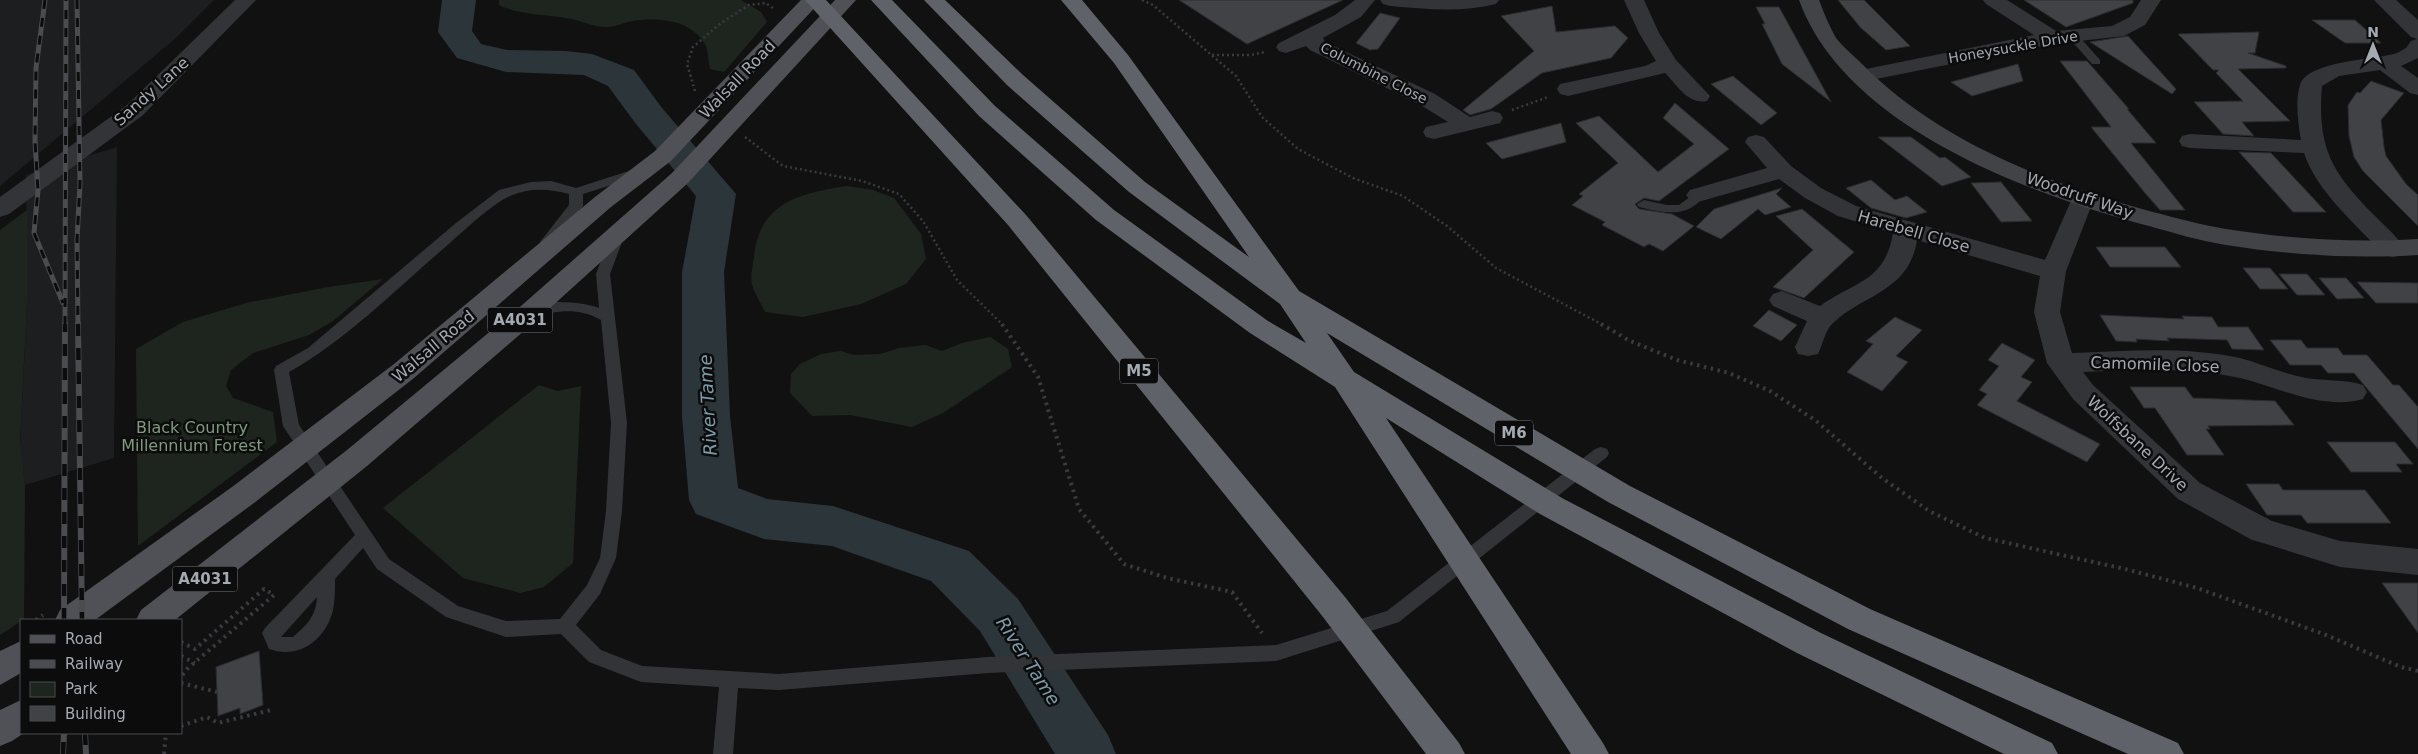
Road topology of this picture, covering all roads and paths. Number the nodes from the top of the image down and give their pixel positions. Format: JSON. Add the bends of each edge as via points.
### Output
{"nodes":[{"id":1,"x":246,"y":0,"type":"edge"},
{"id":2,"x":814,"y":0,"type":"edge"},
{"id":3,"x":846,"y":0,"type":"edge"},
{"id":4,"x":881,"y":0,"type":"edge"},
{"id":5,"x":934,"y":0,"type":"edge"},
{"id":6,"x":1071,"y":0,"type":"edge"},
{"id":7,"x":1142,"y":0,"type":"edge"},
{"id":8,"x":1365,"y":0,"type":"edge"},
{"id":9,"x":1390,"y":0,"type":"edge"},
{"id":10,"x":1489,"y":0,"type":"edge"},
{"id":11,"x":1634,"y":0,"type":"edge"},
{"id":12,"x":1809,"y":0,"type":"edge"},
{"id":13,"x":1993,"y":0,"type":"edge"},
{"id":14,"x":2151,"y":0,"type":"edge"},
{"id":15,"x":2384,"y":0,"type":"edge"},
{"id":16,"x":781,"y":13,"type":"dead end"},
{"id":17,"x":2418,"y":33,"type":"edge"},
{"id":18,"x":1311,"y":36,"type":"junction"},
{"id":19,"x":2073,"y":36,"type":"junction"},
{"id":20,"x":2052,"y":38,"type":"junction"},
{"id":21,"x":2418,"y":45,"type":"edge"},
{"id":22,"x":1286,"y":47,"type":"joint"},
{"id":23,"x":1211,"y":55,"type":"junction"},
{"id":24,"x":2096,"y":62,"type":"dead end"},
{"id":25,"x":2382,"y":62,"type":"junction"},
{"id":26,"x":1668,"y":64,"type":"junction"},
{"id":27,"x":1861,"y":76,"type":"junction"},
{"id":28,"x":2418,"y":88,"type":"edge"},
{"id":29,"x":1568,"y":89,"type":"joint"},
{"id":30,"x":695,"y":94,"type":"dead end"},
{"id":31,"x":1699,"y":96,"type":"dead end"},
{"id":32,"x":1492,"y":118,"type":"joint"},
{"id":33,"x":1465,"y":123,"type":"junction"},
{"id":34,"x":2175,"y":124,"type":"dead end"},
{"id":35,"x":739,"y":126,"type":"junction"},
{"id":36,"x":1434,"y":132,"type":"dead end"},
{"id":37,"x":1756,"y":142,"type":"dead end"},
{"id":38,"x":2313,"y":147,"type":"junction"},
{"id":39,"x":655,"y":162,"type":"junction"},
{"id":40,"x":1783,"y":171,"type":"junction"},
{"id":41,"x":576,"y":192,"type":"junction"},
{"id":42,"x":1698,"y":195,"type":"joint"},
{"id":43,"x":2082,"y":199,"type":"junction"},
{"id":44,"x":1644,"y":204,"type":"dead end"},
{"id":45,"x":0,"y":210,"type":"edge"},
{"id":46,"x":1906,"y":230,"type":"junction"},
{"id":47,"x":619,"y":232,"type":"junction"},
{"id":48,"x":2418,"y":247,"type":"edge"},
{"id":49,"x":2393,"y":249,"type":"junction"},
{"id":50,"x":527,"y":267,"type":"junction"},
{"id":51,"x":2053,"y":271,"type":"junction"},
{"id":52,"x":1782,"y":300,"type":"dead end"},
{"id":53,"x":530,"y":312,"type":"junction"},
{"id":54,"x":1822,"y":317,"type":"junction"},
{"id":55,"x":608,"y":318,"type":"junction"},
{"id":56,"x":1808,"y":347,"type":"dead end"},
{"id":57,"x":2061,"y":362,"type":"junction"},
{"id":58,"x":2353,"y":392,"type":"dead end"},
{"id":59,"x":1601,"y":453,"type":"dead end"},
{"id":60,"x":364,"y":537,"type":"junction"},
{"id":61,"x":2418,"y":562,"type":"edge"},
{"id":62,"x":326,"y":576,"type":"dead end"},
{"id":63,"x":72,"y":619,"type":"edge"},
{"id":64,"x":153,"y":619,"type":"edge"},
{"id":65,"x":565,"y":626,"type":"junction"},
{"id":66,"x":182,"y":642,"type":"edge"},
{"id":67,"x":1276,"y":653,"type":"junction"},
{"id":68,"x":182,"y":656,"type":"edge"},
{"id":69,"x":195,"y":663,"type":"junction"},
{"id":70,"x":2418,"y":671,"type":"edge"},
{"id":71,"x":182,"y":676,"type":"edge"},
{"id":72,"x":729,"y":679,"type":"junction"},
{"id":73,"x":182,"y":683,"type":"edge"},
{"id":74,"x":217,"y":692,"type":"dead end"},
{"id":75,"x":271,"y":710,"type":"dead end"},
{"id":76,"x":20,"y":716,"type":"edge"},
{"id":77,"x":182,"y":726,"type":"edge"},
{"id":78,"x":0,"y":730,"type":"edge"},
{"id":79,"x":166,"y":734,"type":"edge"},
{"id":80,"x":164,"y":754,"type":"edge"},
{"id":81,"x":723,"y":754,"type":"edge"},
{"id":82,"x":1447,"y":754,"type":"edge"},
{"id":83,"x":1591,"y":754,"type":"edge"},
{"id":84,"x":2040,"y":754,"type":"edge"},
{"id":85,"x":2166,"y":754,"type":"edge"}],
"edges":[{"from":1,"to":45,"type":"street","name":"Sandy Lane","via":[[135,110]]},
{"from":2,"to":39,"type":"main road","name":"Walsall Road","number":"A4031"},
{"from":2,"to":82,"type":"highway","number":"M5","via":[[1017,220],[1334,607]]},
{"from":3,"to":35,"type":"main road","name":"Walsall Road","number":"A4031"},
{"from":4,"to":84,"type":"highway","number":"M6","via":[[986,111],[1105,215],[1259,327],[1551,506],[1809,643]]},
{"from":5,"to":85,"type":"highway","number":"M6","via":[[1015,80],[1137,187],[1280,292],[1619,494],[1842,610]]},
{"from":6,"to":83,"type":"highway","via":[[1122,60],[1247,235]]},
{"from":7,"to":23,"type":"path","via":[[1153,5]]},
{"from":8,"to":18,"type":"street","name":"Columbine Close","via":[[1360,9]]},
{"from":9,"to":10,"type":"street","via":[[1447,5]]},
{"from":11,"to":26,"type":"street","via":[[1648,33]]},
{"from":12,"to":27,"type":"street","name":"Woodruff Way","via":[[1832,46]]},
{"from":13,"to":20,"type":"street"},
{"from":14,"to":19,"type":"street","name":"Honeysuckle Drive","via":[[2138,21],[2117,32]]},
{"from":15,"to":17,"type":"street"},
{"from":16,"to":30,"type":"path","via":[[766,3],[749,5],[693,47],[687,64]]},
{"from":18,"to":22,"type":"street","name":"Columbine Close"},
{"from":18,"to":33,"type":"street","name":"Columbine Close","via":[[1317,46],[1427,99]]},
{"from":19,"to":20,"type":"street","name":"Honeysuckle Drive"},
{"from":19,"to":24,"type":"lane"},
{"from":20,"to":27,"type":"street","name":"Honeysuckle Drive"},
{"from":21,"to":25,"type":"street","via":[[2403,60]]},
{"from":22,"to":23,"type":"path","via":[[1251,55]]},
{"from":23,"to":70,"type":"path","via":[[1236,76],[1262,117],[1298,149],[1353,178],[1403,196],[1447,226],[1496,268],[1582,312],[1630,341],[1677,360],[1729,373],[1770,391],[1815,420],[1882,478],[1929,511],[1985,538],[2197,588]]},
{"from":25,"to":28,"type":"street"},
{"from":25,"to":38,"type":"street","via":[[2333,70],[2311,84],[2309,109]]},
{"from":26,"to":29,"type":"street","via":[[1606,89]]},
{"from":26,"to":31,"type":"street"},
{"from":27,"to":43,"type":"street","name":"Woodruff Way","via":[[1928,128],[2035,181]]},
{"from":29,"to":32,"type":"path"},
{"from":32,"to":33,"type":"street"},
{"from":33,"to":36,"type":"street"},
{"from":34,"to":38,"type":"street","via":[[2196,148]]},
{"from":35,"to":47,"type":"main road","name":"Walsall Road","number":"A4031"},
{"from":35,"to":67,"type":"path","via":[[783,166],[862,181],[899,194],[923,221],[957,280],[1002,324],[1038,377],[1079,509],[1090,523],[1124,564],[1167,578],[1232,592]]},
{"from":37,"to":40,"type":"street","name":"Harebell Close"},
{"from":38,"to":49,"type":"street","via":[[2325,174]]},
{"from":39,"to":41,"type":"lane"},
{"from":39,"to":50,"type":"main road","name":"Walsall Road","number":"A4031"},
{"from":40,"to":42,"type":"street"},
{"from":40,"to":46,"type":"street","name":"Harebell Close","via":[[1813,193],[1847,211]]},
{"from":41,"to":50,"type":"lane","via":[[576,206]]},
{"from":41,"to":60,"type":"lane","via":[[551,185],[504,193],[313,352],[280,370],[291,426]]},
{"from":42,"to":44,"type":"lane","via":[[1692,205],[1685,208],[1666,209]]},
{"from":43,"to":49,"type":"street","name":"Woodruff Way","via":[[2224,237],[2321,248]]},
{"from":43,"to":51,"type":"street","name":"Wolfsbane Drive"},
{"from":46,"to":51,"type":"street","name":"Harebell Close"},
{"from":46,"to":54,"type":"street","via":[[1906,240],[1895,270]]},
{"from":47,"to":53,"type":"main road","name":"Walsall Road","number":"A4031"},
{"from":47,"to":55,"type":"lane","via":[[603,274]]},
{"from":48,"to":49,"type":"street","name":"Woodruff Way"},
{"from":50,"to":63,"type":"main road","name":"Walsall Road","number":"A4031","via":[[339,422]]},
{"from":51,"to":57,"type":"street","name":"Wolfsbane Drive","via":[[2047,312]]},
{"from":52,"to":54,"type":"street"},
{"from":53,"to":55,"type":"lane","via":[[576,304],[592,308]]},
{"from":53,"to":64,"type":"main road","name":"Walsall Road","number":"A4031","via":[[357,458]]},
{"from":54,"to":56,"type":"street"},
{"from":55,"to":65,"type":"lane","via":[[619,423],[608,558],[594,589]]},
{"from":57,"to":58,"type":"street","name":"Camomile Close","via":[[2197,362],[2239,368],[2311,399]]},
{"from":57,"to":61,"type":"street","name":"Wolfsbane Drive","via":[[2083,392],[2189,491],[2263,531],[2340,554]]},
{"from":59,"to":67,"type":"lane","via":[[1393,618]]},
{"from":60,"to":62,"type":"lane"},
{"from":60,"to":65,"type":"lane","via":[[384,564],[452,612],[506,629]]},
{"from":65,"to":72,"type":"lane","via":[[594,656],[641,674]]},
{"from":66,"to":69,"type":"path","via":[[195,649],[264,589],[274,595]]},
{"from":67,"to":72,"type":"lane","via":[[988,665],[779,682]]},
{"from":68,"to":69,"type":"path"},
{"from":69,"to":71,"type":"path"},
{"from":72,"to":81,"type":"lane"},
{"from":73,"to":74,"type":"path"},
{"from":75,"to":77,"type":"path","via":[[218,723],[208,717]]},
{"from":76,"to":78,"type":"main road"},
{"from":79,"to":80,"type":"path"}]}
